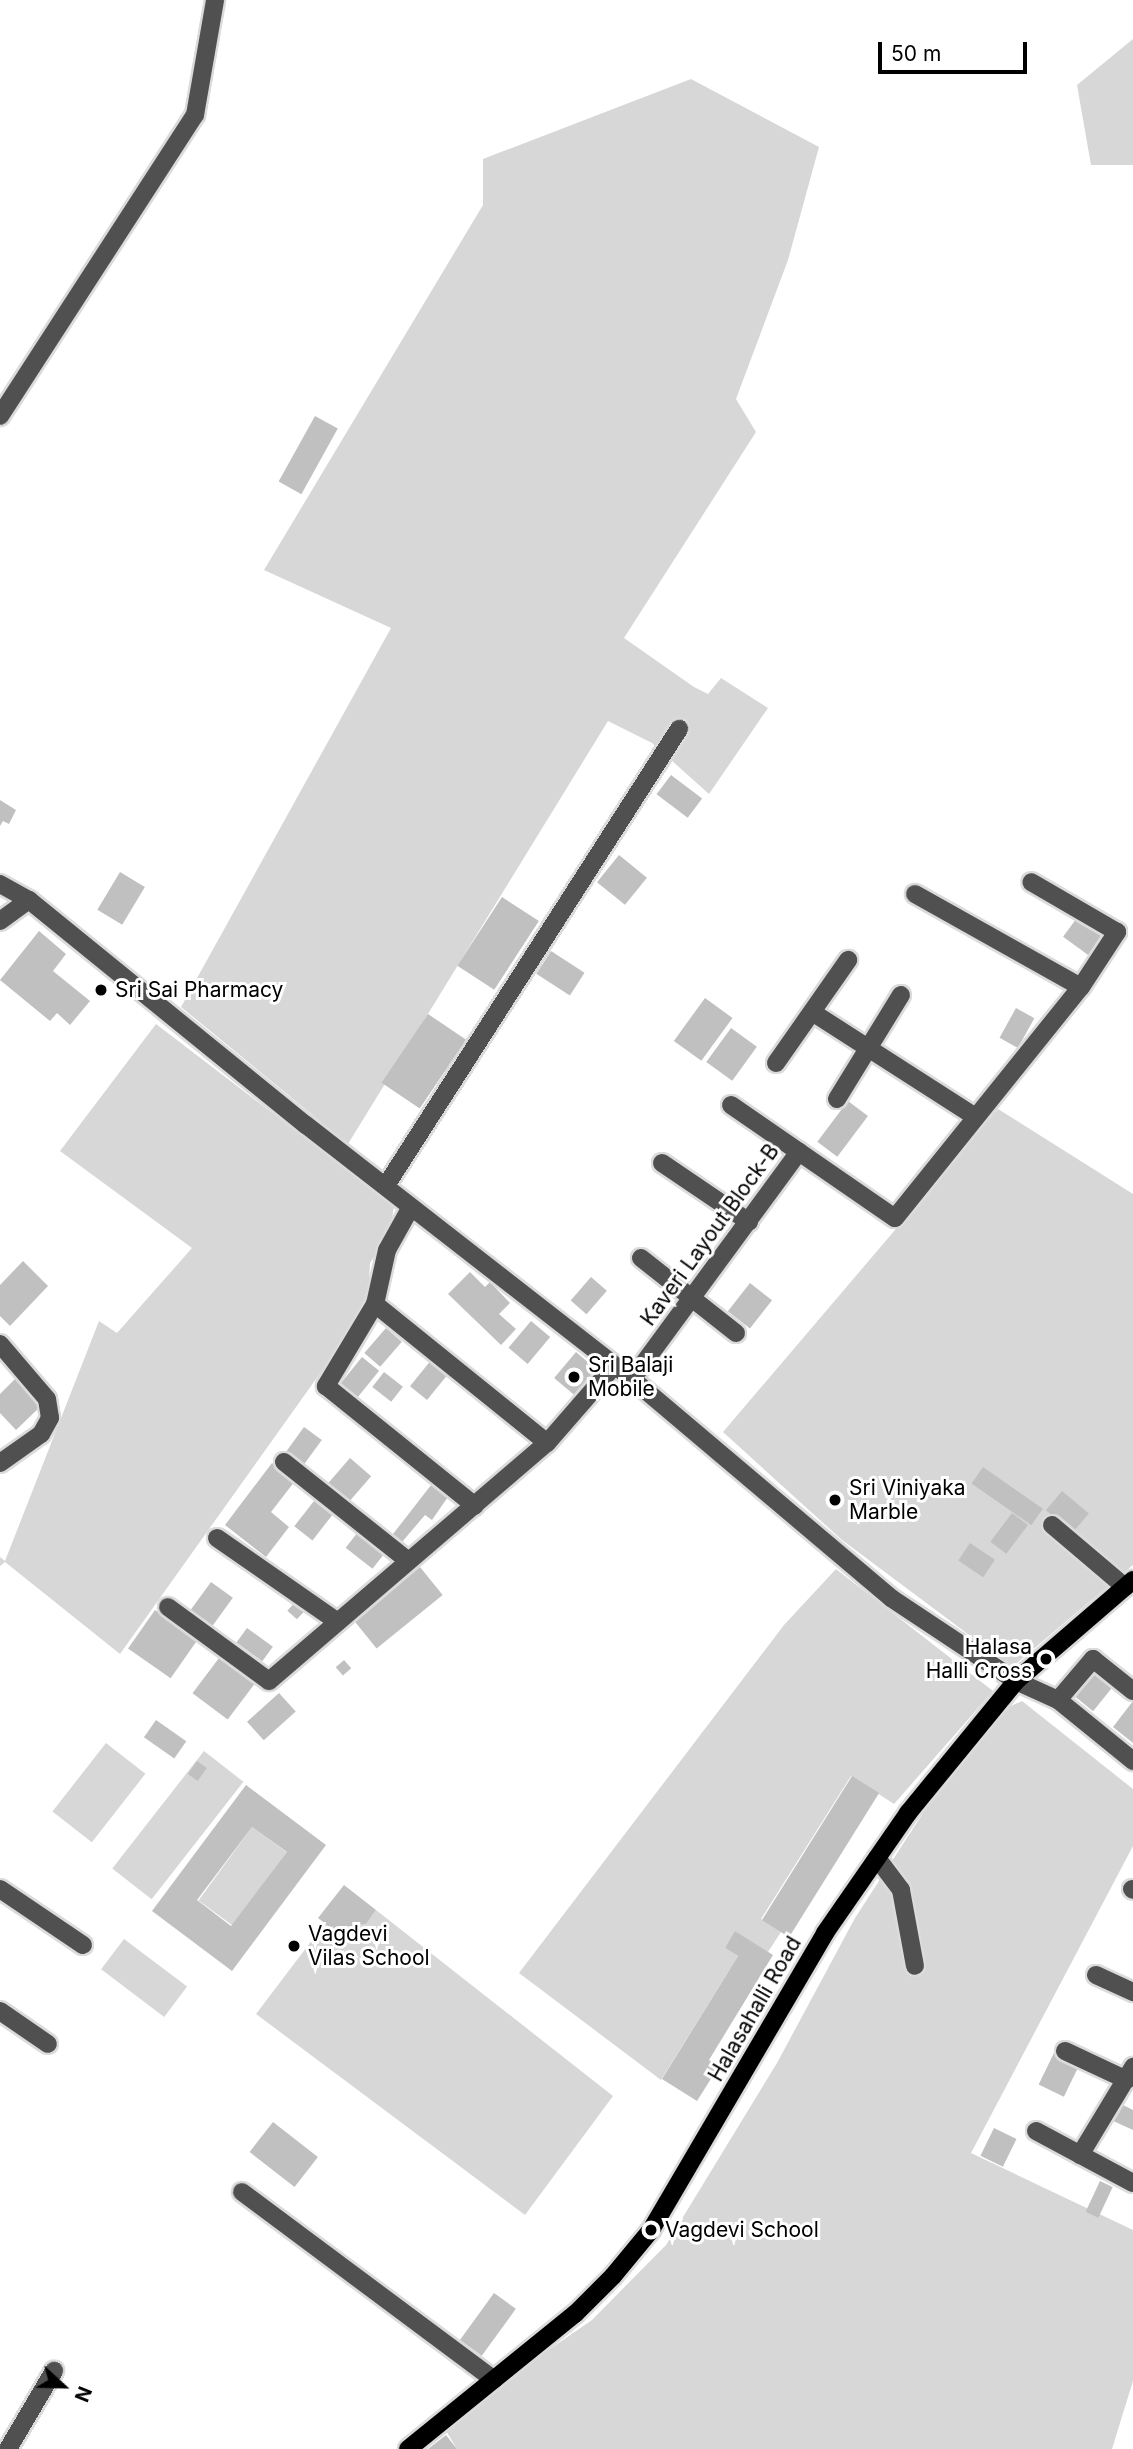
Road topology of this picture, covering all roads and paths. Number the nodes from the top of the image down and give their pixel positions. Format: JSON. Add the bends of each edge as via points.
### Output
{"nodes":[{"id":1,"x":215,"y":0,"type":"edge"},
{"id":2,"x":0,"y":416,"type":"edge"},
{"id":3,"x":679,"y":729,"type":"dead end"},
{"id":4,"x":1031,"y":883,"type":"dead end"},
{"id":5,"x":0,"y":884,"type":"edge"},
{"id":6,"x":915,"y":894,"type":"dead end"},
{"id":7,"x":29,"y":900,"type":"junction"},
{"id":8,"x":0,"y":921,"type":"edge"},
{"id":9,"x":848,"y":960,"type":"dead end"},
{"id":10,"x":1081,"y":987,"type":"junction"},
{"id":11,"x":901,"y":995,"type":"dead end"},
{"id":12,"x":812,"y":1012,"type":"junction"},
{"id":13,"x":868,"y":1048,"type":"junction"},
{"id":14,"x":776,"y":1063,"type":"dead end"},
{"id":15,"x":837,"y":1099,"type":"dead end"},
{"id":16,"x":732,"y":1105,"type":"dead end"},
{"id":17,"x":974,"y":1116,"type":"junction"},
{"id":18,"x":799,"y":1152,"type":"junction"},
{"id":19,"x":662,"y":1163,"type":"dead end"},
{"id":20,"x":387,"y":1184,"type":"junction"},
{"id":21,"x":411,"y":1207,"type":"junction"},
{"id":22,"x":748,"y":1222,"type":"junction"},
{"id":23,"x":641,"y":1258,"type":"dead end"},
{"id":24,"x":692,"y":1297,"type":"junction"},
{"id":25,"x":375,"y":1304,"type":"junction"},
{"id":26,"x":736,"y":1333,"type":"dead end"},
{"id":27,"x":0,"y":1343,"type":"edge"},
{"id":28,"x":614,"y":1366,"type":"junction"},
{"id":29,"x":632,"y":1379,"type":"junction"},
{"id":30,"x":547,"y":1443,"type":"junction"},
{"id":31,"x":284,"y":1462,"type":"dead end"},
{"id":32,"x":0,"y":1463,"type":"edge"},
{"id":33,"x":475,"y":1506,"type":"junction"},
{"id":34,"x":1052,"y":1525,"type":"dead end"},
{"id":35,"x":217,"y":1538,"type":"dead end"},
{"id":36,"x":407,"y":1560,"type":"junction"},
{"id":37,"x":1129,"y":1584,"type":"edge"},
{"id":38,"x":168,"y":1606,"type":"dead end"},
{"id":39,"x":338,"y":1622,"type":"junction"},
{"id":40,"x":1016,"y":1681,"type":"junction"},
{"id":41,"x":1133,"y":1691,"type":"edge"},
{"id":42,"x":1058,"y":1700,"type":"junction"},
{"id":43,"x":1133,"y":1761,"type":"edge"},
{"id":44,"x":877,"y":1858,"type":"junction"},
{"id":45,"x":0,"y":1889,"type":"edge"},
{"id":46,"x":83,"y":1945,"type":"dead end"},
{"id":47,"x":915,"y":1966,"type":"dead end"},
{"id":48,"x":1096,"y":1975,"type":"dead end"},
{"id":49,"x":1133,"y":1992,"type":"edge"},
{"id":50,"x":0,"y":2011,"type":"edge"},
{"id":51,"x":48,"y":2044,"type":"dead end"},
{"id":52,"x":1065,"y":2051,"type":"dead end"},
{"id":53,"x":1130,"y":2073,"type":"edge"},
{"id":54,"x":1035,"y":2131,"type":"dead end"},
{"id":55,"x":1080,"y":2155,"type":"junction"},
{"id":56,"x":1133,"y":2183,"type":"edge"},
{"id":57,"x":242,"y":2192,"type":"dead end"},
{"id":58,"x":54,"y":2371,"type":"dead end"},
{"id":59,"x":494,"y":2380,"type":"junction"},
{"id":60,"x":8,"y":2449,"type":"edge"},
{"id":61,"x":408,"y":2449,"type":"edge"}],
"edges":[{"from":1,"to":2,"type":"street","via":[[195,115]]},
{"from":3,"to":20,"type":"street"},
{"from":4,"to":10,"type":"street","via":[[1117,932]]},
{"from":5,"to":7,"type":"street"},
{"from":6,"to":10,"type":"street"},
{"from":7,"to":8,"type":"street"},
{"from":7,"to":20,"type":"street","via":[[306,1125]]},
{"from":9,"to":12,"type":"street"},
{"from":10,"to":17,"type":"street"},
{"from":11,"to":13,"type":"street"},
{"from":12,"to":13,"type":"street"},
{"from":12,"to":14,"type":"street"},
{"from":13,"to":15,"type":"street"},
{"from":13,"to":17,"type":"street"},
{"from":16,"to":18,"type":"street"},
{"from":17,"to":18,"type":"street","via":[[895,1217]]},
{"from":18,"to":22,"type":"street","name":"Kaveri Layout Block-B"},
{"from":19,"to":22,"type":"street"},
{"from":20,"to":21,"type":"street"},
{"from":21,"to":25,"type":"street","via":[[387,1250]]},
{"from":21,"to":28,"type":"street"},
{"from":22,"to":24,"type":"street","name":"Kaveri Layout Block-B"},
{"from":23,"to":24,"type":"street"},
{"from":24,"to":26,"type":"street"},
{"from":24,"to":29,"type":"street","name":"Kaveri Layout Block-B"},
{"from":25,"to":30,"type":"street"},
{"from":25,"to":33,"type":"street","via":[[326,1386]]},
{"from":27,"to":32,"type":"street","via":[[47,1399],[50,1418],[41,1434]]},
{"from":28,"to":29,"type":"street"},
{"from":28,"to":30,"type":"street"},
{"from":29,"to":40,"type":"street","via":[[891,1598]]},
{"from":30,"to":33,"type":"street"},
{"from":31,"to":36,"type":"street"},
{"from":33,"to":36,"type":"street"},
{"from":34,"to":37,"type":"street"},
{"from":35,"to":39,"type":"street"},
{"from":36,"to":39,"type":"street"},
{"from":37,"to":40,"type":"main road","name":"Halasahalli Road"},
{"from":38,"to":39,"type":"street","via":[[269,1681]]},
{"from":40,"to":42,"type":"street"},
{"from":40,"to":44,"type":"main road","name":"Halasahalli Road"},
{"from":41,"to":42,"type":"street","via":[[1093,1660]]},
{"from":42,"to":43,"type":"street"},
{"from":44,"to":47,"type":"street","via":[[901,1890]]},
{"from":44,"to":59,"type":"main road","name":"Halasahalli Road","via":[[825,1933],[651,2230],[580,2309]]},
{"from":45,"to":46,"type":"street"},
{"from":48,"to":49,"type":"street"},
{"from":50,"to":51,"type":"street"},
{"from":52,"to":53,"type":"street"},
{"from":53,"to":55,"type":"street"},
{"from":54,"to":55,"type":"street"},
{"from":55,"to":56,"type":"street"},
{"from":57,"to":59,"type":"street"},
{"from":58,"to":60,"type":"street"},
{"from":59,"to":61,"type":"main road","name":"Halasahalli Road"}]}
